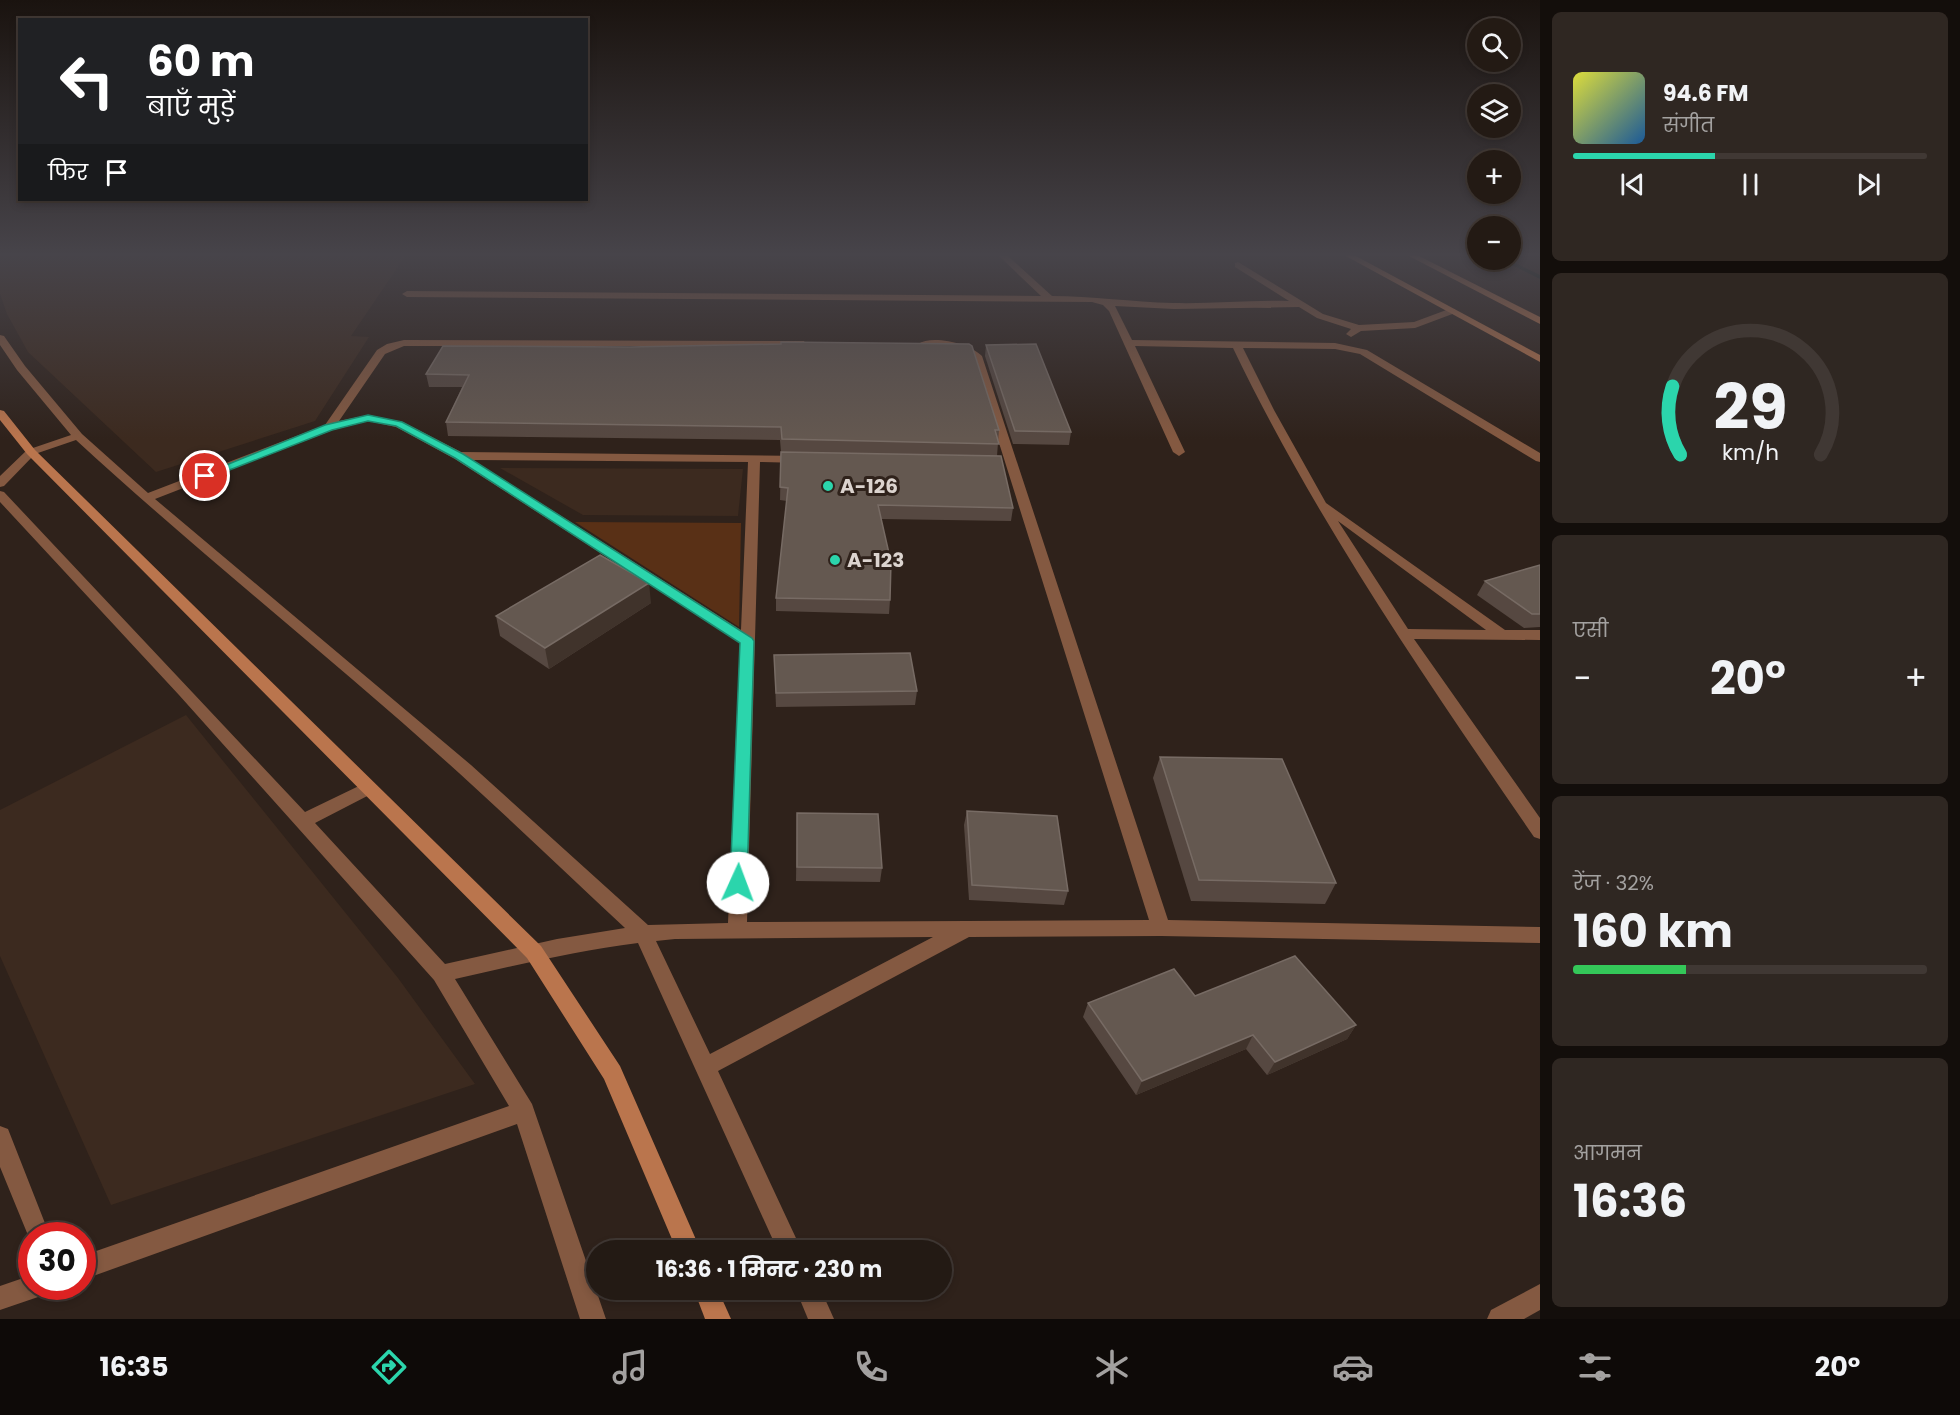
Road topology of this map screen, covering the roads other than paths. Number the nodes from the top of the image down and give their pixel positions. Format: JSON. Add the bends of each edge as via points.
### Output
{"nodes":[{"id":1,"x":1116,"y":317,"type":"edge"},
{"id":2,"x":1322,"y":317,"type":"edge"},
{"id":3,"x":1437,"y":317,"type":"edge"},
{"id":4,"x":1462,"y":317,"type":"edge"},
{"id":5,"x":1358,"y":328,"type":"junction"},
{"id":6,"x":0,"y":338,"type":"edge"},
{"id":7,"x":818,"y":344,"type":"edge"},
{"id":8,"x":912,"y":344,"type":"edge"},
{"id":9,"x":1130,"y":344,"type":"junction"},
{"id":10,"x":1238,"y":345,"type":"junction"},
{"id":11,"x":1352,"y":349,"type":"junction"},
{"id":12,"x":1540,"y":359,"type":"edge"},
{"id":13,"x":0,"y":413,"type":"edge"},
{"id":14,"x":328,"y":427,"type":"junction"},
{"id":15,"x":78,"y":436,"type":"junction"},
{"id":16,"x":31,"y":452,"type":"junction"},
{"id":17,"x":1179,"y":452,"type":"dead end"},
{"id":18,"x":459,"y":456,"type":"junction"},
{"id":19,"x":754,"y":458,"type":"junction"},
{"id":20,"x":1540,"y":458,"type":"edge"},
{"id":21,"x":813,"y":459,"type":"edge"},
{"id":22,"x":0,"y":483,"type":"edge"},
{"id":23,"x":0,"y":495,"type":"edge"},
{"id":24,"x":146,"y":498,"type":"junction"},
{"id":25,"x":1318,"y":501,"type":"junction"},
{"id":26,"x":1403,"y":634,"type":"junction"},
{"id":27,"x":1501,"y":634,"type":"junction"},
{"id":28,"x":1540,"y":634,"type":"edge"},
{"id":29,"x":747,"y":641,"type":"junction"},
{"id":30,"x":369,"y":788,"type":"junction"},
{"id":31,"x":303,"y":821,"type":"junction"},
{"id":32,"x":1540,"y":832,"type":"edge"},
{"id":33,"x":1161,"y":928,"type":"junction"},
{"id":34,"x":968,"y":929,"type":"junction"},
{"id":35,"x":737,"y":930,"type":"junction"},
{"id":36,"x":643,"y":933,"type":"junction"},
{"id":37,"x":1540,"y":935,"type":"edge"},
{"id":38,"x":534,"y":952,"type":"junction"},
{"id":39,"x":441,"y":974,"type":"junction"},
{"id":40,"x":705,"y":1067,"type":"junction"},
{"id":41,"x":524,"y":1111,"type":"junction"},
{"id":42,"x":0,"y":1137,"type":"edge"},
{"id":43,"x":33,"y":1222,"type":"edge"},
{"id":44,"x":684,"y":1240,"type":"edge"},
{"id":45,"x":785,"y":1240,"type":"edge"},
{"id":46,"x":96,"y":1263,"type":"edge"},
{"id":47,"x":18,"y":1292,"type":"edge"},
{"id":48,"x":1540,"y":1296,"type":"edge"},
{"id":49,"x":0,"y":1298,"type":"edge"},
{"id":50,"x":710,"y":1300,"type":"edge"},
{"id":51,"x":812,"y":1300,"type":"edge"},
{"id":52,"x":593,"y":1319,"type":"edge"},
{"id":53,"x":718,"y":1319,"type":"edge"},
{"id":54,"x":821,"y":1319,"type":"edge"},
{"id":55,"x":1500,"y":1319,"type":"edge"}],
"edges":[{"from":1,"to":9,"type":"street"},
{"from":2,"to":5,"type":"street"},
{"from":3,"to":5,"type":"street","via":[[1415,325]]},
{"from":4,"to":12,"type":"street"},
{"from":5,"to":11,"type":"street","via":[[1347,338]]},
{"from":6,"to":15,"type":"street"},
{"from":7,"to":14,"type":"street","via":[[404,343],[381,352]]},
{"from":8,"to":33,"type":"street","via":[[966,347],[977,356],[1006,464]]},
{"from":9,"to":10,"type":"street"},
{"from":9,"to":17,"type":"street"},
{"from":10,"to":11,"type":"street"},
{"from":10,"to":25,"type":"street"},
{"from":11,"to":20,"type":"street"},
{"from":13,"to":16,"type":"street"},
{"from":14,"to":18,"type":"street","via":[[368,418],[385,420]]},
{"from":14,"to":24,"type":"street"},
{"from":15,"to":16,"type":"street"},
{"from":15,"to":24,"type":"street"},
{"from":16,"to":22,"type":"street"},
{"from":16,"to":30,"type":"street"},
{"from":18,"to":19,"type":"street"},
{"from":18,"to":29,"type":"street"},
{"from":19,"to":21,"type":"street"},
{"from":19,"to":29,"type":"street"},
{"from":23,"to":31,"type":"street"},
{"from":24,"to":36,"type":"street","via":[[465,769]]},
{"from":25,"to":26,"type":"street"},
{"from":25,"to":27,"type":"street"},
{"from":26,"to":27,"type":"street"},
{"from":26,"to":32,"type":"street"},
{"from":27,"to":28,"type":"street"},
{"from":29,"to":35,"type":"street"},
{"from":30,"to":31,"type":"street"},
{"from":30,"to":38,"type":"street"},
{"from":31,"to":39,"type":"street"},
{"from":33,"to":34,"type":"street"},
{"from":33,"to":37,"type":"street"},
{"from":34,"to":35,"type":"street"},
{"from":34,"to":40,"type":"street"},
{"from":35,"to":36,"type":"street"},
{"from":36,"to":38,"type":"street"},
{"from":36,"to":40,"type":"street"},
{"from":38,"to":39,"type":"street"},
{"from":38,"to":44,"type":"street","via":[[612,1073]]},
{"from":39,"to":41,"type":"street"},
{"from":40,"to":45,"type":"street"},
{"from":41,"to":46,"type":"street"},
{"from":41,"to":52,"type":"street"},
{"from":42,"to":43,"type":"street"},
{"from":47,"to":49,"type":"street"},
{"from":48,"to":55,"type":"street"},
{"from":50,"to":53,"type":"street"},
{"from":51,"to":54,"type":"street"}]}
